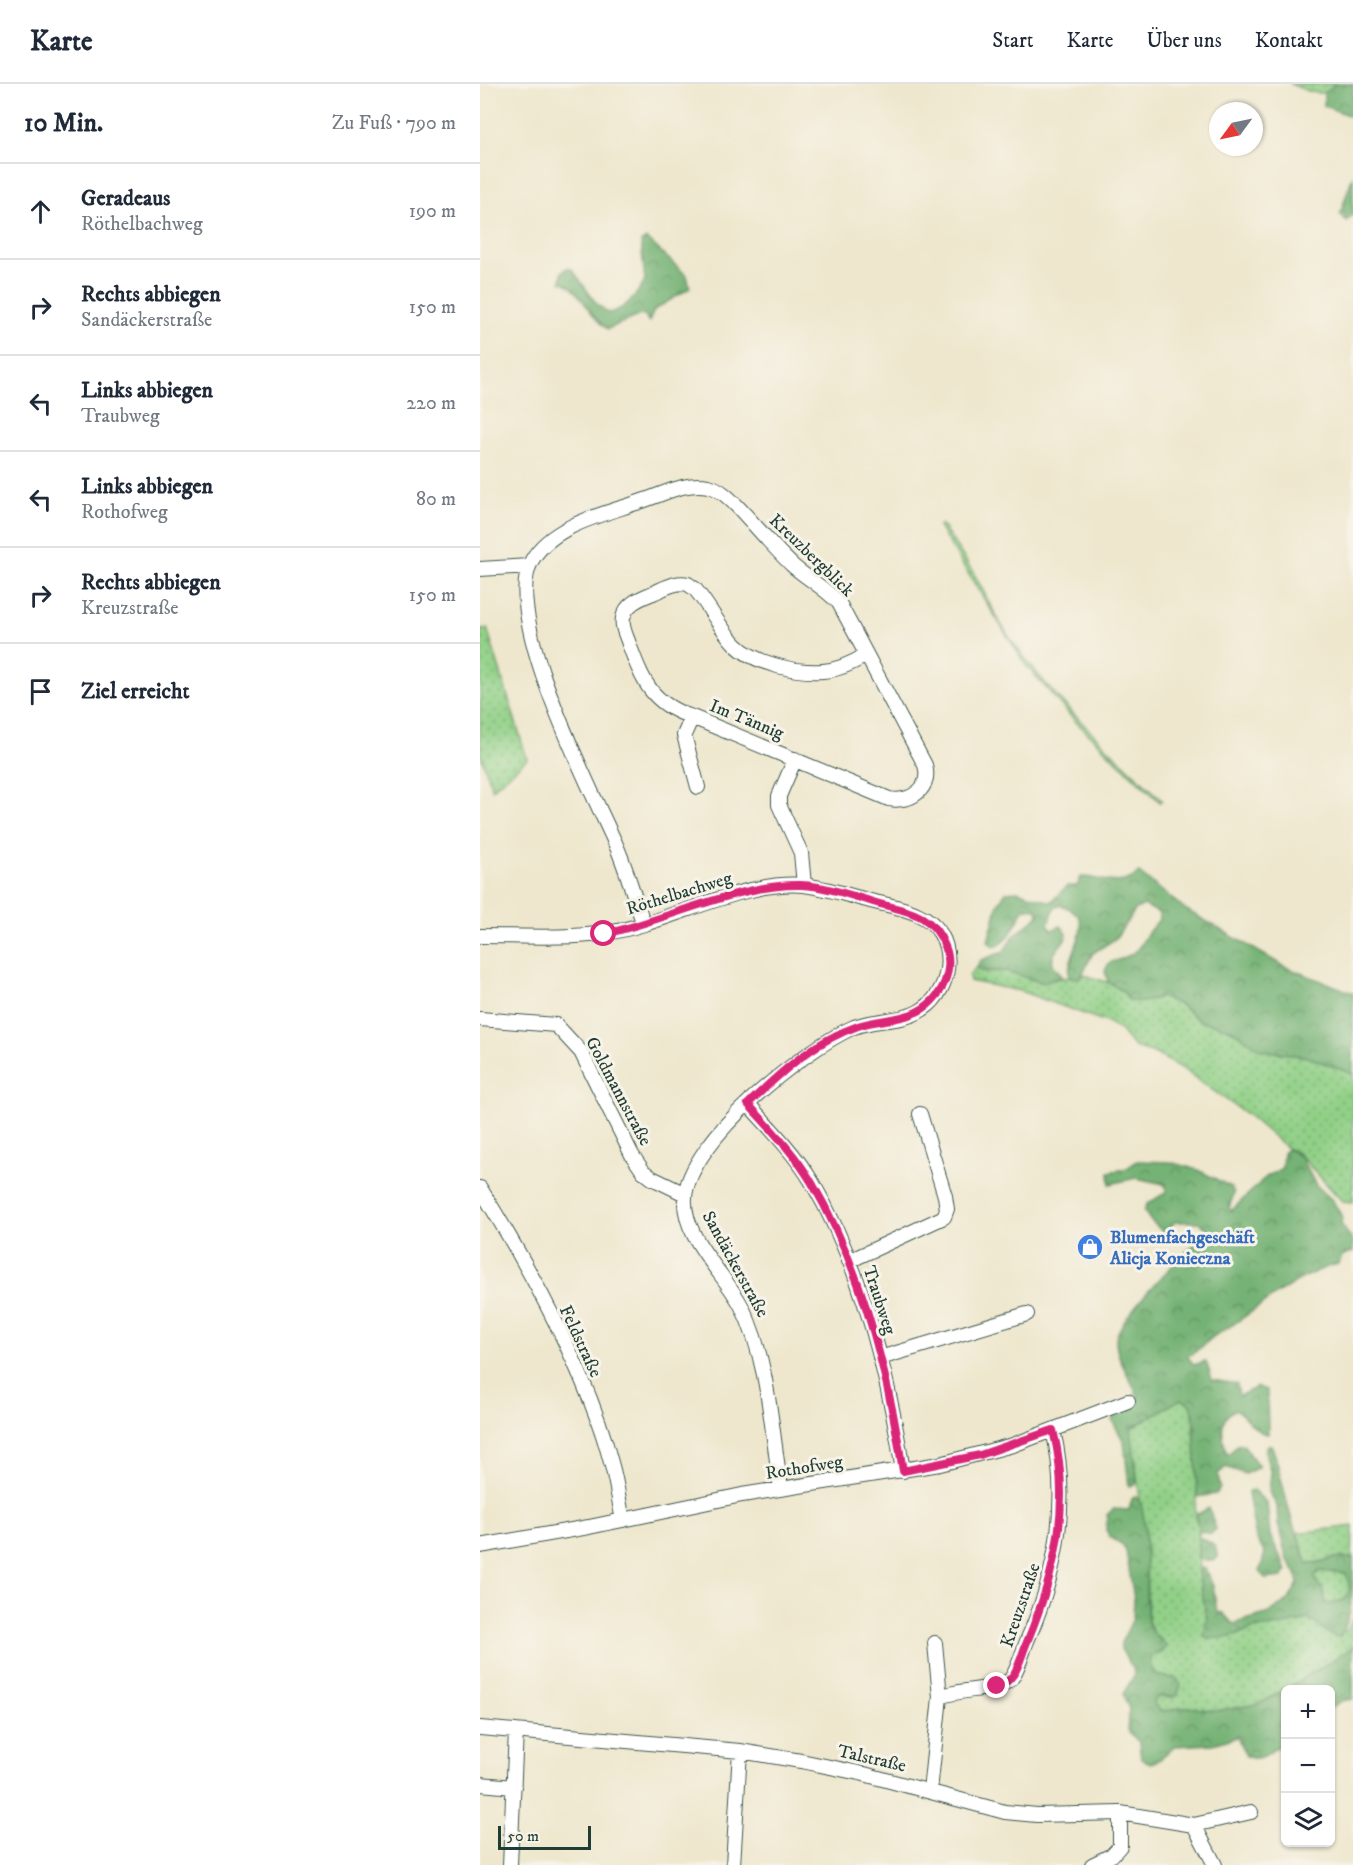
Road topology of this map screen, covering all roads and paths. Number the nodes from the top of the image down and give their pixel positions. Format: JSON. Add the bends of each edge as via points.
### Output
{"nodes":[{"id":1,"x":529,"y":566,"type":"junction"},
{"id":2,"x":480,"y":569,"type":"edge"},
{"id":3,"x":866,"y":655,"type":"junction"},
{"id":4,"x":692,"y":717,"type":"junction"},
{"id":5,"x":795,"y":759,"type":"junction"},
{"id":6,"x":698,"y":787,"type":"dead end"},
{"id":7,"x":804,"y":885,"type":"junction"},
{"id":8,"x":644,"y":922,"type":"junction"},
{"id":9,"x":480,"y":936,"type":"edge"},
{"id":10,"x":944,"y":943,"type":"joint"},
{"id":11,"x":480,"y":1019,"type":"edge"},
{"id":12,"x":748,"y":1104,"type":"junction"},
{"id":13,"x":920,"y":1114,"type":"dead end"},
{"id":14,"x":480,"y":1188,"type":"edge"},
{"id":15,"x":685,"y":1194,"type":"junction"},
{"id":16,"x":849,"y":1261,"type":"junction"},
{"id":17,"x":1028,"y":1314,"type":"dead end"},
{"id":18,"x":880,"y":1358,"type":"junction"},
{"id":19,"x":1128,"y":1401,"type":"dead end"},
{"id":20,"x":1053,"y":1430,"type":"junction"},
{"id":21,"x":903,"y":1471,"type":"junction"},
{"id":22,"x":781,"y":1488,"type":"junction"},
{"id":23,"x":623,"y":1520,"type":"junction"},
{"id":24,"x":480,"y":1546,"type":"edge"},
{"id":25,"x":935,"y":1643,"type":"dead end"},
{"id":26,"x":939,"y":1697,"type":"junction"},
{"id":27,"x":480,"y":1728,"type":"edge"},
{"id":28,"x":516,"y":1731,"type":"junction"},
{"id":29,"x":740,"y":1751,"type":"junction"},
{"id":30,"x":480,"y":1784,"type":"edge"},
{"id":31,"x":514,"y":1786,"type":"junction"},
{"id":32,"x":930,"y":1791,"type":"junction"},
{"id":33,"x":1251,"y":1812,"type":"dead end"},
{"id":34,"x":1120,"y":1813,"type":"junction"},
{"id":35,"x":1194,"y":1825,"type":"junction"},
{"id":36,"x":510,"y":1865,"type":"edge"},
{"id":37,"x":733,"y":1865,"type":"edge"},
{"id":38,"x":1092,"y":1865,"type":"edge"},
{"id":39,"x":1215,"y":1865,"type":"edge"}],
"edges":[{"from":1,"to":2,"type":"street"},
{"from":1,"to":3,"type":"street","name":"Kreuzbergblick","via":[[545,544],[573,525],[678,489],[710,486],[731,500],[792,564],[827,590],[839,603]]},
{"from":1,"to":8,"type":"street","via":[[525,580],[529,621],[551,697]]},
{"from":3,"to":4,"type":"street","name":"Im Tännig","via":[[847,665],[820,671],[805,671],[752,657],[735,644],[695,590],[688,584],[672,585],[631,603],[623,627],[650,690],[670,708]]},
{"from":3,"to":5,"type":"street","name":"Kreuzbergblick","via":[[925,765],[927,774],[920,789],[909,799],[889,799]]},
{"from":4,"to":5,"type":"street","name":"Im Tännig"},
{"from":4,"to":6,"type":"street","name":"Im Tännig","via":[[684,735]]},
{"from":5,"to":7,"type":"street","name":"Im Tännig","via":[[779,805],[801,853]]},
{"from":7,"to":8,"type":"street","name":"Röthelbachweg","via":[[756,888]]},
{"from":7,"to":10,"type":"street","name":"Röthelbachweg","via":[[920,915]]},
{"from":8,"to":9,"type":"street","name":"Röthelbachweg","via":[[604,934]]},
{"from":10,"to":12,"type":"street","name":"Sandäckerstraße","via":[[948,952],[947,977],[942,990],[924,1009],[857,1026],[828,1039],[802,1056]]},
{"from":11,"to":15,"type":"street","name":"Goldmannstraße","via":[[555,1025],[581,1052],[643,1171]]},
{"from":12,"to":15,"type":"street","name":"Sandäckerstraße","via":[[707,1149]]},
{"from":12,"to":16,"type":"street","name":"Traubweg","via":[[812,1181]]},
{"from":13,"to":16,"type":"street","via":[[945,1196],[944,1217]]},
{"from":14,"to":23,"type":"street","name":"Feldstraße","via":[[513,1240],[579,1377],[612,1466]]},
{"from":15,"to":22,"type":"street","name":"Sandäckerstraße","via":[[689,1224],[733,1290],[753,1332]]},
{"from":16,"to":18,"type":"street","name":"Traubweg"},
{"from":17,"to":18,"type":"street","name":"Traubweg"},
{"from":18,"to":21,"type":"street","name":"Traubweg"},
{"from":19,"to":20,"type":"street","name":"Rothofweg"},
{"from":20,"to":21,"type":"street","name":"Rothofweg","via":[[980,1455]]},
{"from":20,"to":26,"type":"street","name":"Kreuzstraße","via":[[1060,1474],[1058,1543],[1048,1589],[1016,1670],[1003,1685]]},
{"from":21,"to":22,"type":"street","name":"Rothofweg"},
{"from":22,"to":23,"type":"street","name":"Rothofweg"},
{"from":23,"to":24,"type":"street","name":"Rothofweg"},
{"from":25,"to":26,"type":"street"},
{"from":26,"to":32,"type":"street"},
{"from":27,"to":28,"type":"street","name":"Talstraße"},
{"from":28,"to":29,"type":"street","name":"Talstraße"},
{"from":28,"to":31,"type":"street"},
{"from":29,"to":32,"type":"street","name":"Talstraße","via":[[843,1769]]},
{"from":29,"to":37,"type":"street"},
{"from":30,"to":31,"type":"street"},
{"from":31,"to":36,"type":"street"},
{"from":32,"to":34,"type":"street","name":"Talstraße","via":[[1005,1812]]},
{"from":33,"to":35,"type":"street","name":"Talstraße"},
{"from":34,"to":35,"type":"street","name":"Talstraße"},
{"from":34,"to":38,"type":"street","via":[[1120,1846]]},
{"from":35,"to":39,"type":"street"}]}
